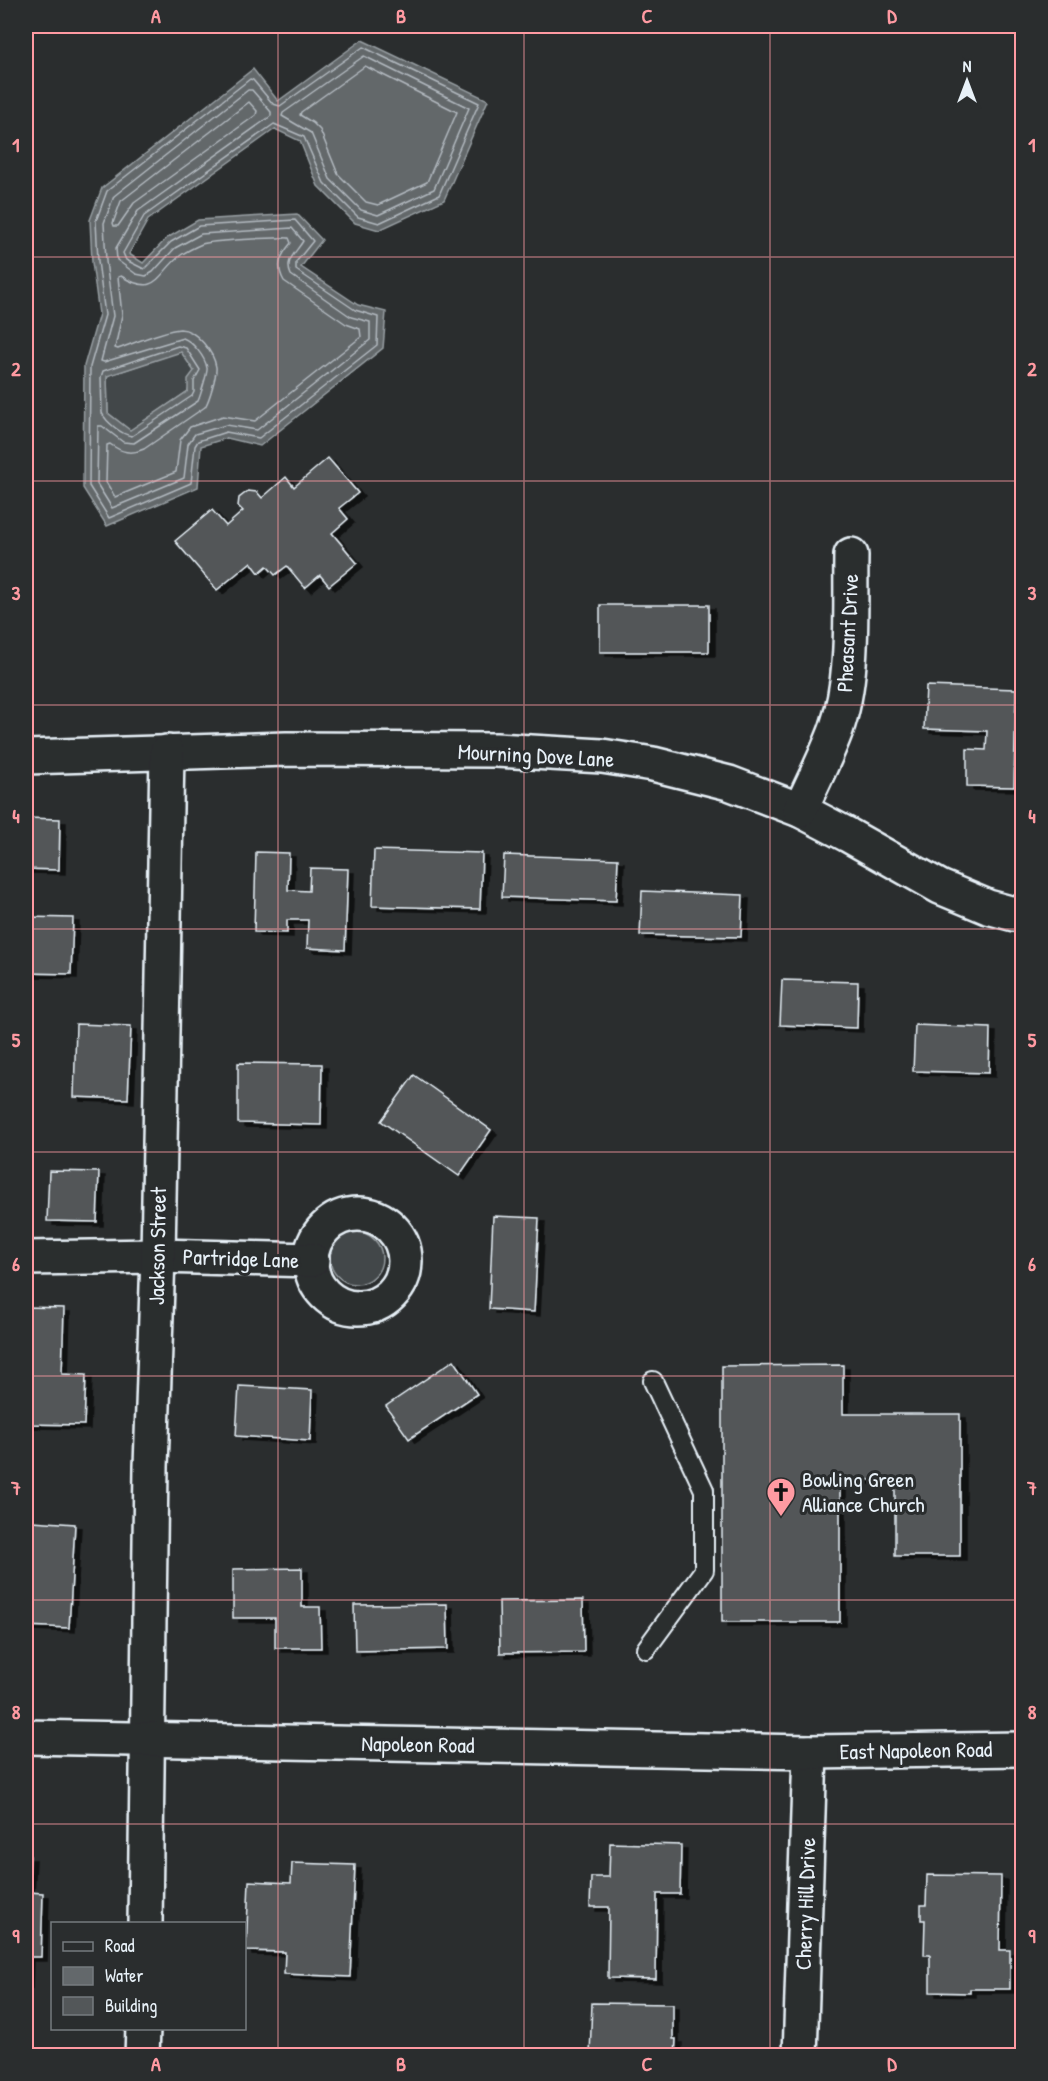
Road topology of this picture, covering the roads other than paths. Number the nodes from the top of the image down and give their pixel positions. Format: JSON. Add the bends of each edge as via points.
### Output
{"nodes":[{"id":1,"x":851,"y":555,"type":"dead end"},
{"id":2,"x":167,"y":752,"type":"junction"},
{"id":3,"x":26,"y":757,"type":"edge"},
{"id":4,"x":800,"y":810,"type":"junction"},
{"id":5,"x":1014,"y":914,"type":"dead end"},
{"id":6,"x":158,"y":1256,"type":"junction"},
{"id":7,"x":26,"y":1258,"type":"edge"},
{"id":8,"x":312,"y":1260,"type":"dead end"},
{"id":9,"x":652,"y":1381,"type":"dead end"},
{"id":10,"x":646,"y":1649,"type":"dead end"},
{"id":11,"x":26,"y":1737,"type":"edge"},
{"id":12,"x":147,"y":1739,"type":"junction"},
{"id":13,"x":1023,"y":1749,"type":"edge"},
{"id":14,"x":810,"y":1752,"type":"junction"},
{"id":15,"x":145,"y":1922,"type":"edge"},
{"id":16,"x":142,"y":2030,"type":"edge"},
{"id":17,"x":142,"y":2055,"type":"edge"},
{"id":18,"x":800,"y":2055,"type":"edge"}],
"edges":[{"from":1,"to":4,"type":"street","name":"Pheasant Drive","via":[[850,646],[843,702],[836,730]]},
{"from":2,"to":3,"type":"street","name":"Mourning Dove Lane"},
{"from":2,"to":4,"type":"street","name":"Mourning Dove Lane","via":[[474,750],[602,756],[729,783]]},
{"from":2,"to":6,"type":"street","name":"Jackson Street"},
{"from":4,"to":5,"type":"street","name":"Mourning Dove Lane","via":[[940,887]]},
{"from":6,"to":7,"type":"street","name":"Partridge Lane"},
{"from":6,"to":8,"type":"street","name":"Partridge Lane"},
{"from":6,"to":12,"type":"street","name":"Jackson Street"},
{"from":9,"to":10,"type":"lane","via":[[704,1490],[704,1570]]},
{"from":11,"to":12,"type":"street","name":"Napoleon Road"},
{"from":12,"to":14,"type":"street","name":"Napoleon Road"},
{"from":12,"to":15,"type":"street","name":"Jackson Street"},
{"from":13,"to":14,"type":"street","name":"East Napoleon Road"},
{"from":14,"to":18,"type":"street","name":"Cherry Hill Drive"},
{"from":16,"to":17,"type":"street"}]}
